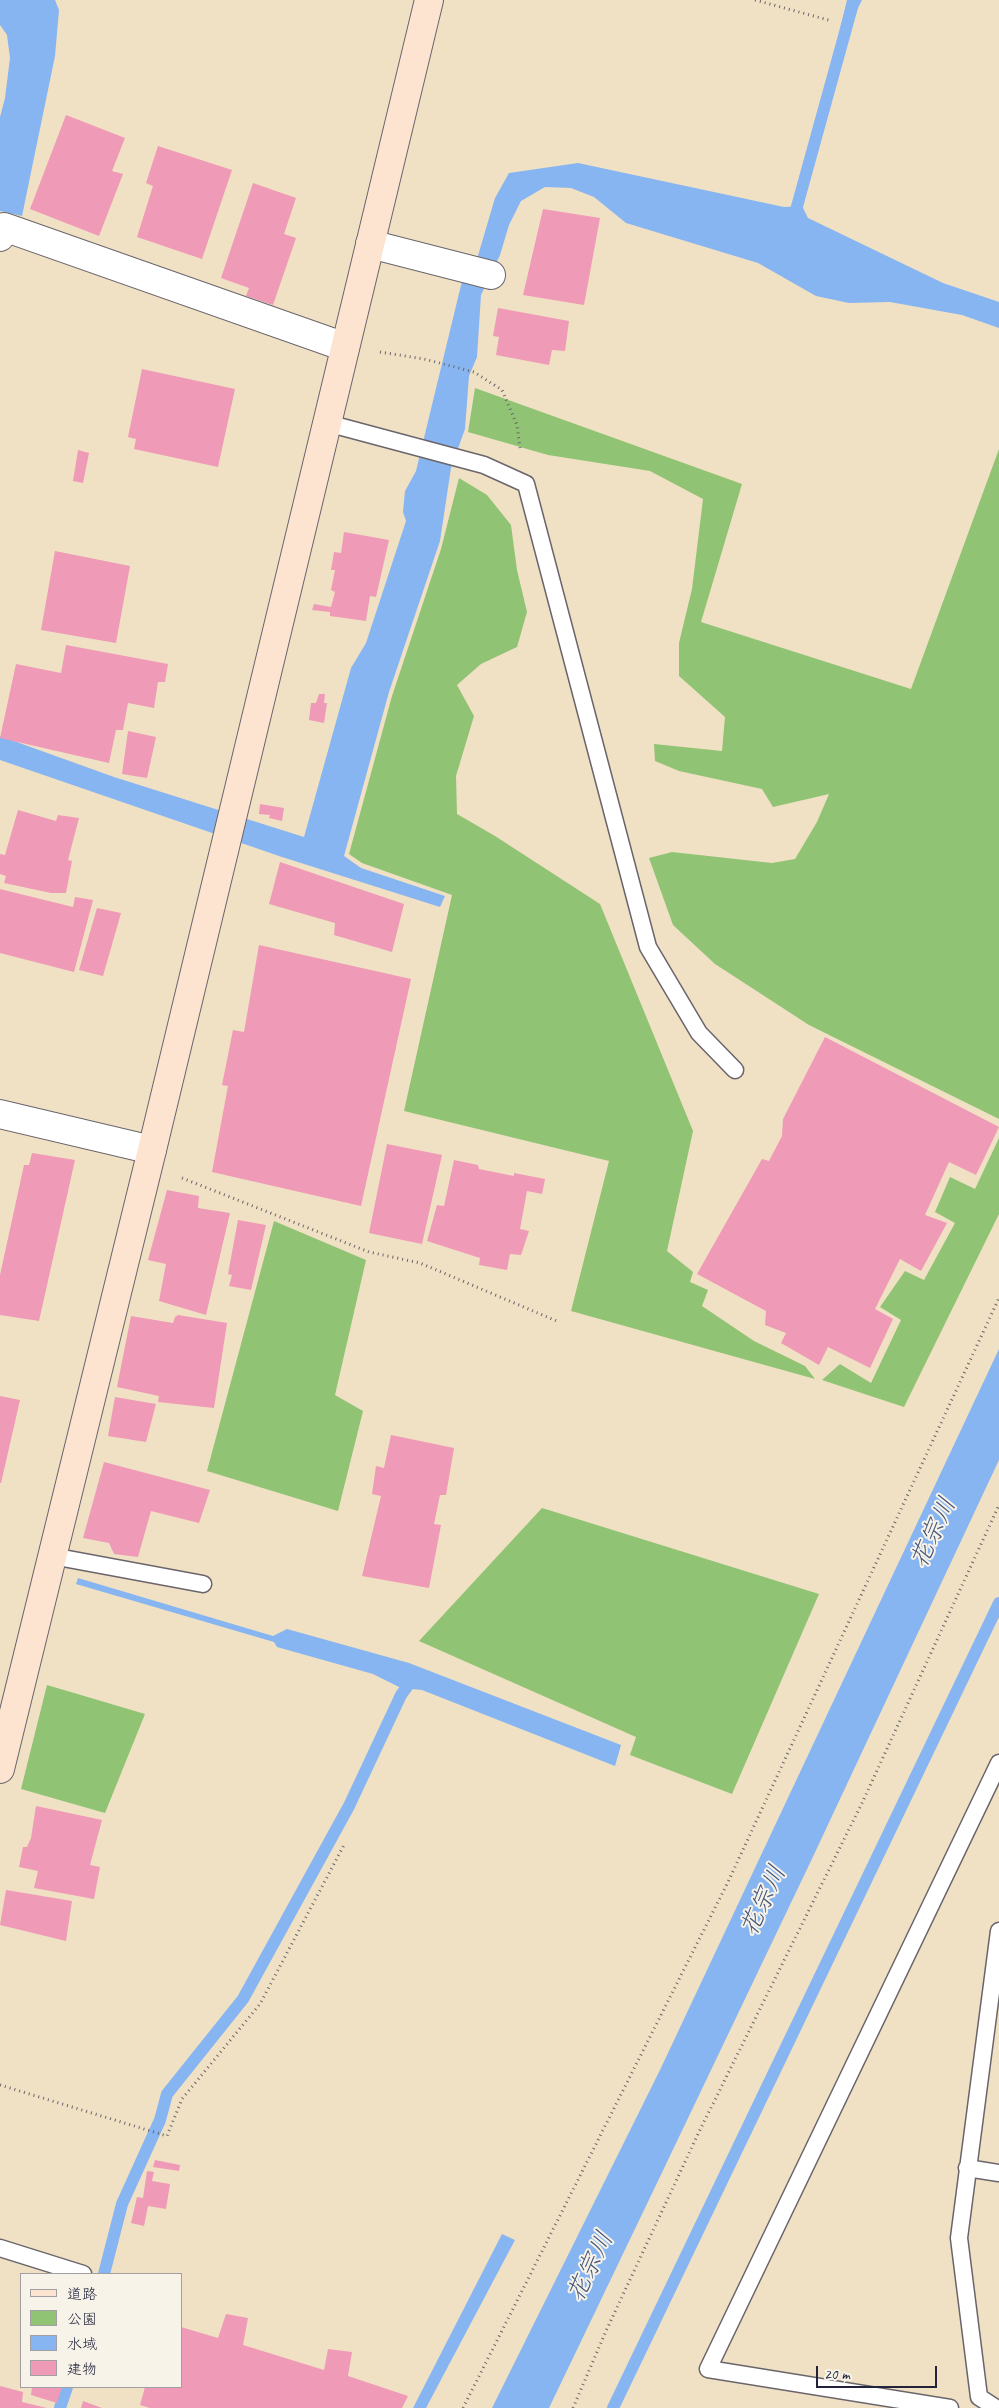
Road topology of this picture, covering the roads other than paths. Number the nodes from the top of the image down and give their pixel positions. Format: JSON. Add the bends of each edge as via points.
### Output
{"nodes":[{"id":1,"x":429,"y":0,"type":"edge"},
{"id":2,"x":0,"y":237,"type":"edge"},
{"id":3,"x":370,"y":244,"type":"junction"},
{"id":4,"x":491,"y":276,"type":"dead end"},
{"id":5,"x":345,"y":347,"type":"junction"},
{"id":6,"x":327,"y":423,"type":"junction"},
{"id":7,"x":735,"y":1070,"type":"dead end"},
{"id":8,"x":0,"y":1114,"type":"edge"},
{"id":9,"x":150,"y":1158,"type":"junction"},
{"id":10,"x":52,"y":1556,"type":"junction"},
{"id":11,"x":204,"y":1584,"type":"dead end"},
{"id":12,"x":999,"y":1763,"type":"edge"},
{"id":13,"x":0,"y":1769,"type":"edge"},
{"id":14,"x":999,"y":1931,"type":"edge"},
{"id":15,"x":967,"y":2168,"type":"junction"},
{"id":16,"x":999,"y":2173,"type":"edge"},
{"id":17,"x":0,"y":2248,"type":"edge"},
{"id":18,"x":81,"y":2273,"type":"edge"},
{"id":19,"x":950,"y":2408,"type":"edge"},
{"id":20,"x":996,"y":2408,"type":"edge"}],
"edges":[{"from":1,"to":3,"type":"street"},
{"from":2,"to":5,"type":"street","via":[[4,228]]},
{"from":3,"to":4,"type":"street"},
{"from":3,"to":5,"type":"street"},
{"from":5,"to":6,"type":"street"},
{"from":6,"to":7,"type":"lane","via":[[484,465],[526,484],[648,948],[699,1032]]},
{"from":6,"to":9,"type":"street"},
{"from":8,"to":9,"type":"street"},
{"from":9,"to":10,"type":"street"},
{"from":10,"to":11,"type":"lane"},
{"from":10,"to":13,"type":"street"},
{"from":12,"to":19,"type":"lane","via":[[708,2369]]},
{"from":14,"to":15,"type":"lane"},
{"from":15,"to":16,"type":"lane"},
{"from":15,"to":20,"type":"lane","via":[[959,2238],[979,2397]]},
{"from":17,"to":18,"type":"lane"}]}
